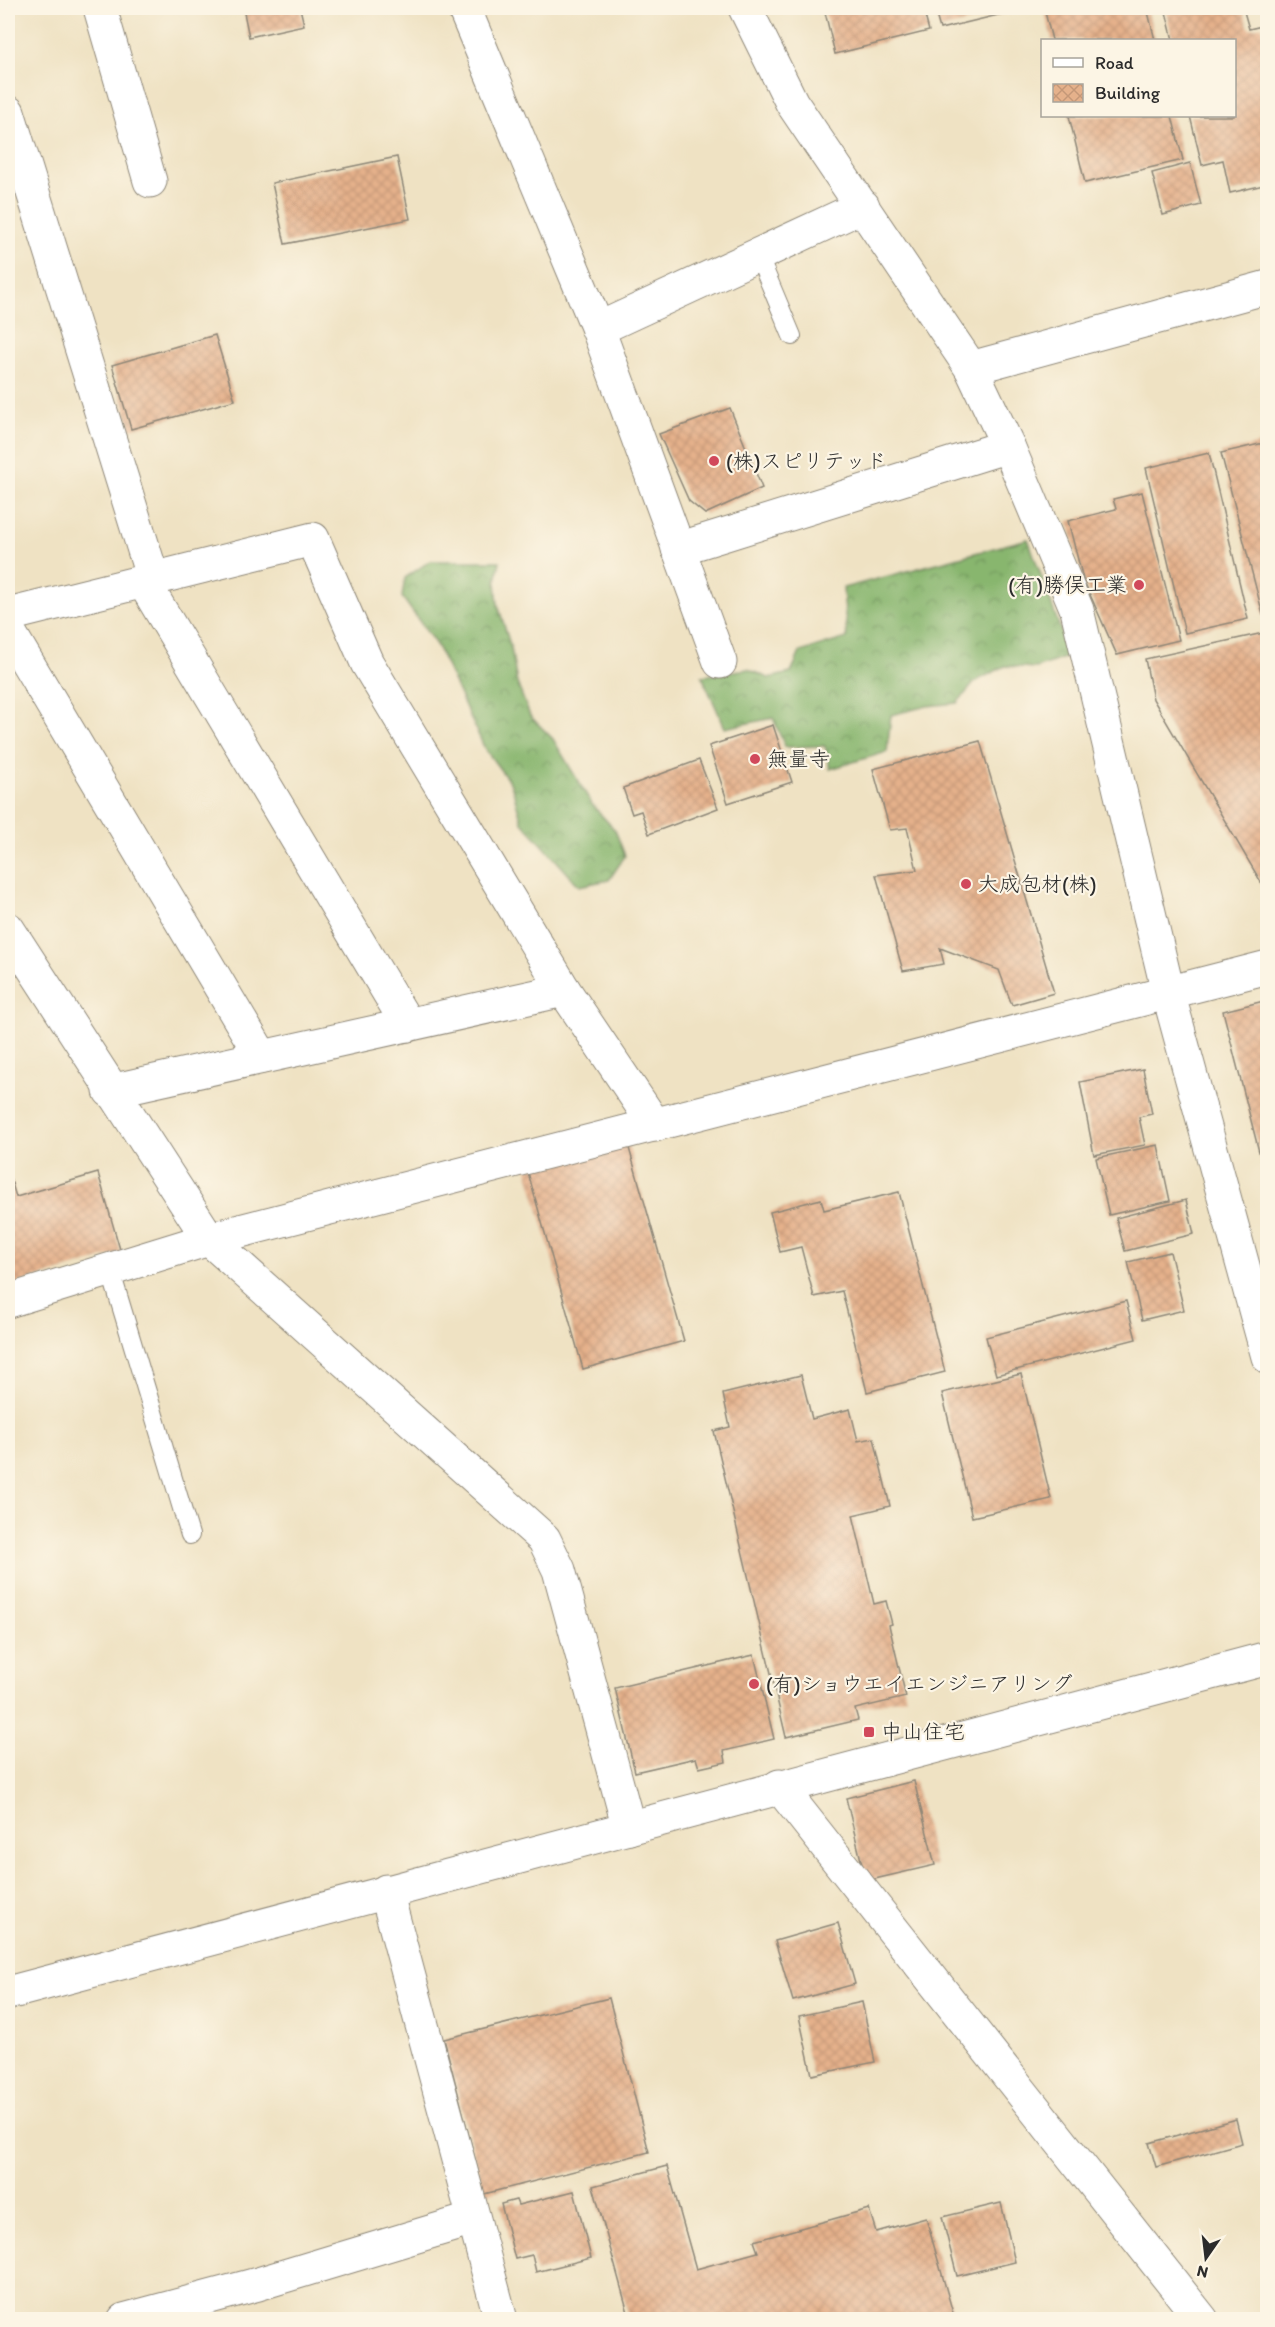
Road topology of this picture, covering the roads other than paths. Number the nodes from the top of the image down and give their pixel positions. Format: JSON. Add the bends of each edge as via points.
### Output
{"nodes":[{"id":1,"x":100,"y":8,"type":"edge"},
{"id":2,"x":464,"y":8,"type":"edge"},
{"id":3,"x":745,"y":8,"type":"edge"},
{"id":4,"x":8,"y":112,"type":"edge"},
{"id":5,"x":150,"y":181,"type":"dead end"},
{"id":6,"x":863,"y":206,"type":"junction"},
{"id":7,"x":758,"y":255,"type":"junction"},
{"id":8,"x":1268,"y":287,"type":"edge"},
{"id":9,"x":598,"y":328,"type":"junction"},
{"id":10,"x":792,"y":336,"type":"dead end"},
{"id":11,"x":971,"y":368,"type":"junction"},
{"id":12,"x":1008,"y":446,"type":"junction"},
{"id":13,"x":678,"y":549,"type":"junction"},
{"id":14,"x":148,"y":580,"type":"junction"},
{"id":15,"x":8,"y":615,"type":"edge"},
{"id":16,"x":8,"y":630,"type":"edge"},
{"id":17,"x":720,"y":662,"type":"dead end"},
{"id":18,"x":8,"y":929,"type":"edge"},
{"id":19,"x":1268,"y":967,"type":"edge"},
{"id":20,"x":564,"y":990,"type":"junction"},
{"id":21,"x":1168,"y":992,"type":"junction"},
{"id":22,"x":408,"y":1025,"type":"junction"},
{"id":23,"x":262,"y":1057,"type":"junction"},
{"id":24,"x":110,"y":1091,"type":"junction"},
{"id":25,"x":655,"y":1125,"type":"junction"},
{"id":26,"x":209,"y":1239,"type":"junction"},
{"id":27,"x":110,"y":1269,"type":"junction"},
{"id":28,"x":8,"y":1300,"type":"edge"},
{"id":29,"x":1268,"y":1357,"type":"edge"},
{"id":30,"x":190,"y":1535,"type":"dead end"},
{"id":31,"x":1268,"y":1658,"type":"edge"},
{"id":32,"x":779,"y":1786,"type":"junction"},
{"id":33,"x":629,"y":1828,"type":"junction"},
{"id":34,"x":386,"y":1892,"type":"junction"},
{"id":35,"x":8,"y":1993,"type":"edge"},
{"id":36,"x":473,"y":2219,"type":"junction"},
{"id":37,"x":124,"y":2319,"type":"edge"},
{"id":38,"x":501,"y":2319,"type":"edge"},
{"id":39,"x":1202,"y":2319,"type":"edge"}],
"edges":[{"from":1,"to":5,"type":"street"},
{"from":2,"to":9,"type":"street"},
{"from":3,"to":6,"type":"street","via":[[792,104]]},
{"from":4,"to":14,"type":"street"},
{"from":6,"to":7,"type":"street"},
{"from":6,"to":11,"type":"street"},
{"from":7,"to":9,"type":"street"},
{"from":7,"to":10,"type":"lane"},
{"from":8,"to":11,"type":"street"},
{"from":9,"to":13,"type":"street"},
{"from":11,"to":12,"type":"street"},
{"from":12,"to":13,"type":"street"},
{"from":12,"to":21,"type":"street","via":[[1077,610]]},
{"from":13,"to":17,"type":"street"},
{"from":14,"to":15,"type":"street"},
{"from":14,"to":20,"type":"street","via":[[313,538],[367,663]]},
{"from":14,"to":22,"type":"street"},
{"from":16,"to":23,"type":"street"},
{"from":18,"to":24,"type":"street"},
{"from":19,"to":21,"type":"street"},
{"from":20,"to":22,"type":"street"},
{"from":20,"to":25,"type":"street"},
{"from":21,"to":25,"type":"street"},
{"from":21,"to":29,"type":"street"},
{"from":22,"to":23,"type":"street"},
{"from":23,"to":24,"type":"street"},
{"from":24,"to":26,"type":"street"},
{"from":25,"to":26,"type":"street"},
{"from":26,"to":27,"type":"street"},
{"from":26,"to":33,"type":"street","via":[[544,1539],[559,1570]]},
{"from":27,"to":28,"type":"street"},
{"from":27,"to":30,"type":"lane"},
{"from":31,"to":32,"type":"street"},
{"from":32,"to":33,"type":"street"},
{"from":32,"to":39,"type":"street"},
{"from":33,"to":34,"type":"street"},
{"from":34,"to":35,"type":"street"},
{"from":34,"to":36,"type":"street"},
{"from":36,"to":37,"type":"street","via":[[258,2284]]},
{"from":36,"to":38,"type":"street"}]}
